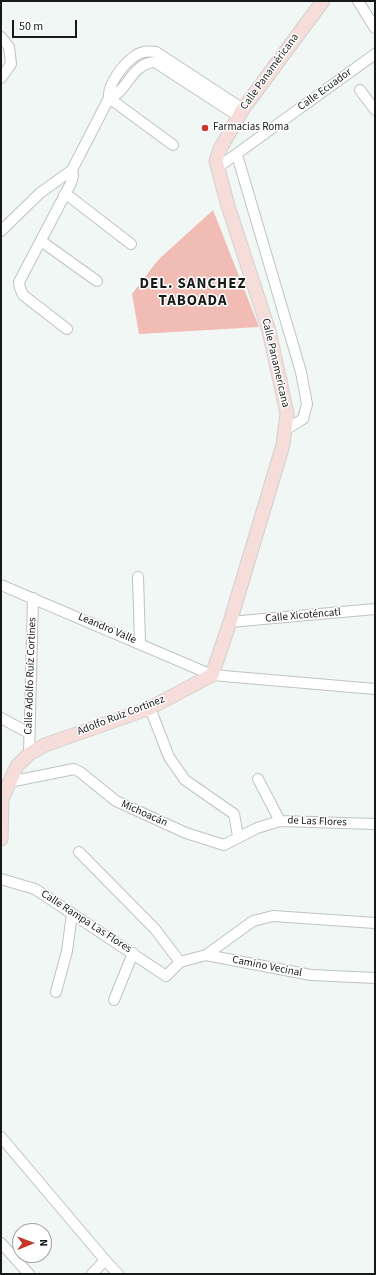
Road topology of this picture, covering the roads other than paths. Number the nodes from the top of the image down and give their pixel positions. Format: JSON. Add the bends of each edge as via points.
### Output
{"nodes":[{"id":1,"x":322,"y":1,"type":"edge"},
{"id":2,"x":358,"y":1,"type":"edge"},
{"id":3,"x":375,"y":28,"type":"edge"},
{"id":4,"x":1,"y":37,"type":"edge"},
{"id":5,"x":375,"y":54,"type":"edge"},
{"id":6,"x":1,"y":78,"type":"edge"},
{"id":7,"x":360,"y":90,"type":"dead end"},
{"id":8,"x":109,"y":98,"type":"junction"},
{"id":9,"x":375,"y":110,"type":"edge"},
{"id":10,"x":240,"y":112,"type":"junction"},
{"id":11,"x":173,"y":145,"type":"dead end"},
{"id":12,"x":237,"y":155,"type":"junction"},
{"id":13,"x":217,"y":168,"type":"junction"},
{"id":14,"x":72,"y":170,"type":"junction"},
{"id":15,"x":64,"y":195,"type":"junction"},
{"id":16,"x":1,"y":231,"type":"edge"},
{"id":17,"x":41,"y":241,"type":"junction"},
{"id":18,"x":131,"y":244,"type":"dead end"},
{"id":19,"x":97,"y":281,"type":"dead end"},
{"id":20,"x":67,"y":329,"type":"dead end"},
{"id":21,"x":285,"y":430,"type":"junction"},
{"id":22,"x":138,"y":577,"type":"dead end"},
{"id":23,"x":1,"y":586,"type":"edge"},
{"id":24,"x":33,"y":598,"type":"junction"},
{"id":25,"x":375,"y":610,"type":"edge"},
{"id":26,"x":230,"y":622,"type":"junction"},
{"id":27,"x":140,"y":643,"type":"junction"},
{"id":28,"x":212,"y":675,"type":"junction"},
{"id":29,"x":375,"y":689,"type":"edge"},
{"id":30,"x":150,"y":708,"type":"junction"},
{"id":31,"x":1,"y":718,"type":"edge"},
{"id":32,"x":29,"y":733,"type":"junction"},
{"id":33,"x":29,"y":754,"type":"junction"},
{"id":34,"x":258,"y":779,"type":"dead end"},
{"id":35,"x":9,"y":782,"type":"junction"},
{"id":36,"x":1,"y":799,"type":"edge"},
{"id":37,"x":280,"y":821,"type":"junction"},
{"id":38,"x":375,"y":824,"type":"edge"},
{"id":39,"x":238,"y":836,"type":"junction"},
{"id":40,"x":1,"y":839,"type":"edge"},
{"id":41,"x":79,"y":852,"type":"dead end"},
{"id":42,"x":1,"y":879,"type":"edge"},
{"id":43,"x":72,"y":914,"type":"junction"},
{"id":44,"x":375,"y":924,"type":"edge"},
{"id":45,"x":133,"y":953,"type":"junction"},
{"id":46,"x":206,"y":955,"type":"junction"},
{"id":47,"x":180,"y":962,"type":"junction"},
{"id":48,"x":166,"y":976,"type":"joint"},
{"id":49,"x":375,"y":978,"type":"edge"},
{"id":50,"x":56,"y":992,"type":"dead end"},
{"id":51,"x":114,"y":1000,"type":"dead end"},
{"id":52,"x":1,"y":1137,"type":"edge"},
{"id":53,"x":1,"y":1243,"type":"edge"},
{"id":54,"x":105,"y":1260,"type":"junction"},
{"id":55,"x":29,"y":1274,"type":"edge"},
{"id":56,"x":92,"y":1274,"type":"edge"},
{"id":57,"x":118,"y":1274,"type":"edge"}],
"edges":[{"from":1,"to":10,"type":"main road","name":"Calle Panaméricana"},
{"from":2,"to":3,"type":"street"},
{"from":4,"to":6,"type":"street","via":[[9,47],[11,64]]},
{"from":5,"to":12,"type":"street","name":"Calle Ecuador"},
{"from":7,"to":9,"type":"street"},
{"from":8,"to":10,"type":"street","via":[[116,95],[136,70],[155,57]]},
{"from":8,"to":11,"type":"street"},
{"from":8,"to":14,"type":"street"},
{"from":10,"to":13,"type":"main road","name":"Calle Panaméricana","via":[[217,155]]},
{"from":12,"to":13,"type":"street","name":"Calle Ecuador"},
{"from":12,"to":21,"type":"street","via":[[301,372],[307,404],[303,419]]},
{"from":13,"to":21,"type":"main road","name":"Calle Panamericana","via":[[269,331],[287,413]]},
{"from":14,"to":15,"type":"street","via":[[73,176]]},
{"from":14,"to":16,"type":"street","via":[[40,193]]},
{"from":15,"to":17,"type":"street"},
{"from":15,"to":18,"type":"street"},
{"from":17,"to":19,"type":"street"},
{"from":17,"to":20,"type":"street","via":[[19,282],[20,288],[23,295]]},
{"from":21,"to":26,"type":"main road","name":"Calle Panamericana","via":[[283,445]]},
{"from":22,"to":27,"type":"street"},
{"from":23,"to":24,"type":"street","name":"Leandro Valle"},
{"from":24,"to":27,"type":"street","name":"Leandro Valle"},
{"from":24,"to":32,"type":"street","name":"Calle Adolfo Ruíz Cortines"},
{"from":25,"to":26,"type":"street","name":"Calle Xicoténcatl"},
{"from":26,"to":28,"type":"main road","name":"Calle Panamericana"},
{"from":27,"to":28,"type":"street","name":"Leandro Valle"},
{"from":28,"to":29,"type":"street"},
{"from":28,"to":30,"type":"main road","name":"Adolfo Ruiz Cortinez"},
{"from":30,"to":33,"type":"main road","name":"Adolfo Ruiz Cortinez","via":[[45,745]]},
{"from":30,"to":39,"type":"street","via":[[169,757],[185,780],[234,814]]},
{"from":31,"to":32,"type":"street"},
{"from":32,"to":33,"type":"street","name":"Calle Adolfo Ruíz Cortines"},
{"from":33,"to":35,"type":"main road","name":"Adolfo Ruiz Cortinez","via":[[17,766]]},
{"from":34,"to":37,"type":"street"},
{"from":35,"to":36,"type":"main road","name":"Adolfo Ruiz Cortinez"},
{"from":35,"to":39,"type":"street","name":"Michoacán","via":[[74,769],[116,801],[186,833],[224,845]]},
{"from":36,"to":40,"type":"main road","name":"Adolfo Ruiz Cortinez"},
{"from":37,"to":38,"type":"street","name":"de Las Flores"},
{"from":37,"to":39,"type":"street","name":"de Las Flores"},
{"from":41,"to":47,"type":"street","via":[[155,929]]},
{"from":42,"to":43,"type":"street","name":"Calle Rampa Las Flores","via":[[35,889]]},
{"from":43,"to":45,"type":"street","name":"Calle Rampa Las Flores"},
{"from":43,"to":50,"type":"street","via":[[67,951]]},
{"from":44,"to":46,"type":"street","via":[[273,916],[253,921]]},
{"from":45,"to":48,"type":"street","name":"Calle Rampa Las Flores"},
{"from":45,"to":51,"type":"street"},
{"from":46,"to":47,"type":"street","name":"Camino Vecinal"},
{"from":46,"to":49,"type":"street","name":"Camino Vecinal","via":[[311,975]]},
{"from":47,"to":48,"type":"street","name":"Camino Vecinal"},
{"from":52,"to":54,"type":"street"},
{"from":53,"to":55,"type":"street"},
{"from":54,"to":56,"type":"street"},
{"from":54,"to":57,"type":"street"}]}
